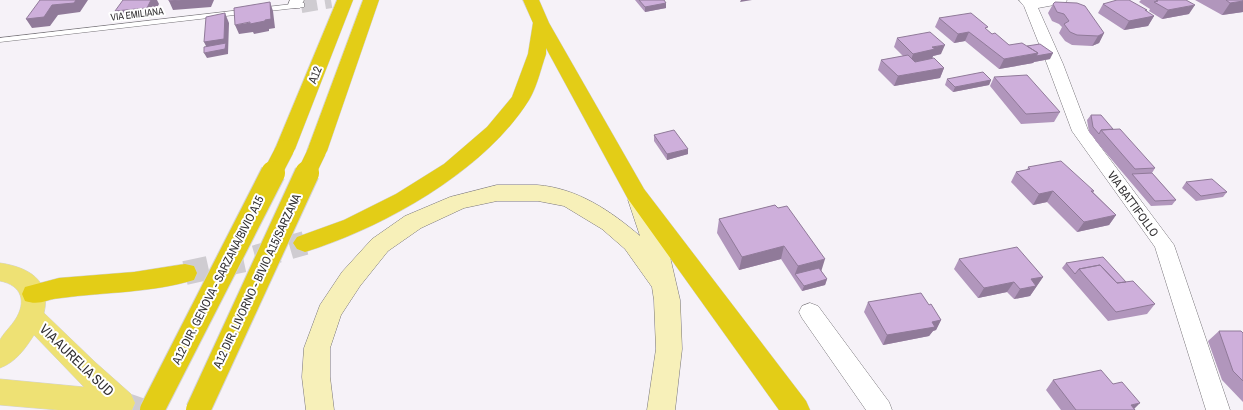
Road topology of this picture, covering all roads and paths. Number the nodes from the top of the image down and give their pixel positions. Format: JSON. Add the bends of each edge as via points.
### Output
{"nodes":[{"id":1,"x":345,"y":0,"type":"edge"},
{"id":2,"x":371,"y":0,"type":"edge"},
{"id":3,"x":531,"y":0,"type":"edge"},
{"id":4,"x":1060,"y":0,"type":"edge"},
{"id":5,"x":298,"y":3,"type":"tunnel mouth"},
{"id":6,"x":1028,"y":3,"type":"edge"},
{"id":7,"x":541,"y":23,"type":"junction"},
{"id":8,"x":0,"y":40,"type":"edge"},
{"id":9,"x":284,"y":149,"type":"joint"},
{"id":10,"x":636,"y":194,"type":"junction"},
{"id":11,"x":305,"y":243,"type":"tunnel mouth"},
{"id":12,"x":0,"y":272,"type":"edge"},
{"id":13,"x":185,"y":273,"type":"tunnel mouth"},
{"id":14,"x":662,"y":282,"type":"junction"},
{"id":15,"x":32,"y":305,"type":"junction"},
{"id":16,"x":810,"y":312,"type":"dead end"},
{"id":17,"x":0,"y":356,"type":"edge"},
{"id":18,"x":0,"y":392,"type":"edge"},
{"id":19,"x":152,"y":410,"type":"edge"},
{"id":20,"x":198,"y":410,"type":"edge"},
{"id":21,"x":320,"y":410,"type":"edge"},
{"id":22,"x":661,"y":410,"type":"edge"},
{"id":23,"x":796,"y":410,"type":"edge"},
{"id":24,"x":880,"y":410,"type":"edge"},
{"id":25,"x":1218,"y":410,"type":"edge"}],
"edges":[{"from":1,"to":9,"type":"highway","name":"A12","number":"A12"},
{"from":2,"to":20,"type":"highway","name":"A12 DIR. LIVORNO - BIVIO A15/SARZANA","bridge":true,"via":[[317,151]]},
{"from":3,"to":7,"type":"highway"},
{"from":4,"to":6,"type":"street","name":"VIA BATTIFOLLO"},
{"from":5,"to":8,"type":"lane","name":"VIA EMILIANA"},
{"from":6,"to":25,"type":"street","name":"VIA BATTIFOLLO","via":[[1055,64],[1080,131],[1164,245]]},
{"from":7,"to":10,"type":"highway"},
{"from":7,"to":11,"type":"highway","via":[[536,54],[521,98],[494,131],[451,169],[404,199],[352,226]]},
{"from":9,"to":19,"type":"highway","name":"A12 DIR. GENOVA - SARZANA/BIVIO A15","number":"A12","bridge":true},
{"from":10,"to":14,"type":"main road","via":[[656,248]]},
{"from":10,"to":23,"type":"highway"},
{"from":12,"to":15,"type":"main road","via":[[15,275],[27,282]]},
{"from":13,"to":15,"type":"highway","via":[[134,282],[59,288]]},
{"from":14,"to":21,"type":"main road","via":[[633,244],[610,223],[570,200],[538,193],[497,193],[458,202],[413,222],[380,245],[351,279],[329,312],[317,348],[316,377]]},
{"from":14,"to":22,"type":"main road","via":[[667,300],[669,349]]},
{"from":15,"to":17,"type":"main road","via":[[12,345]]},
{"from":15,"to":18,"type":"main road","name":"VIA AURELIA SUD","via":[[85,370],[121,403]]},
{"from":16,"to":24,"type":"street"}]}
